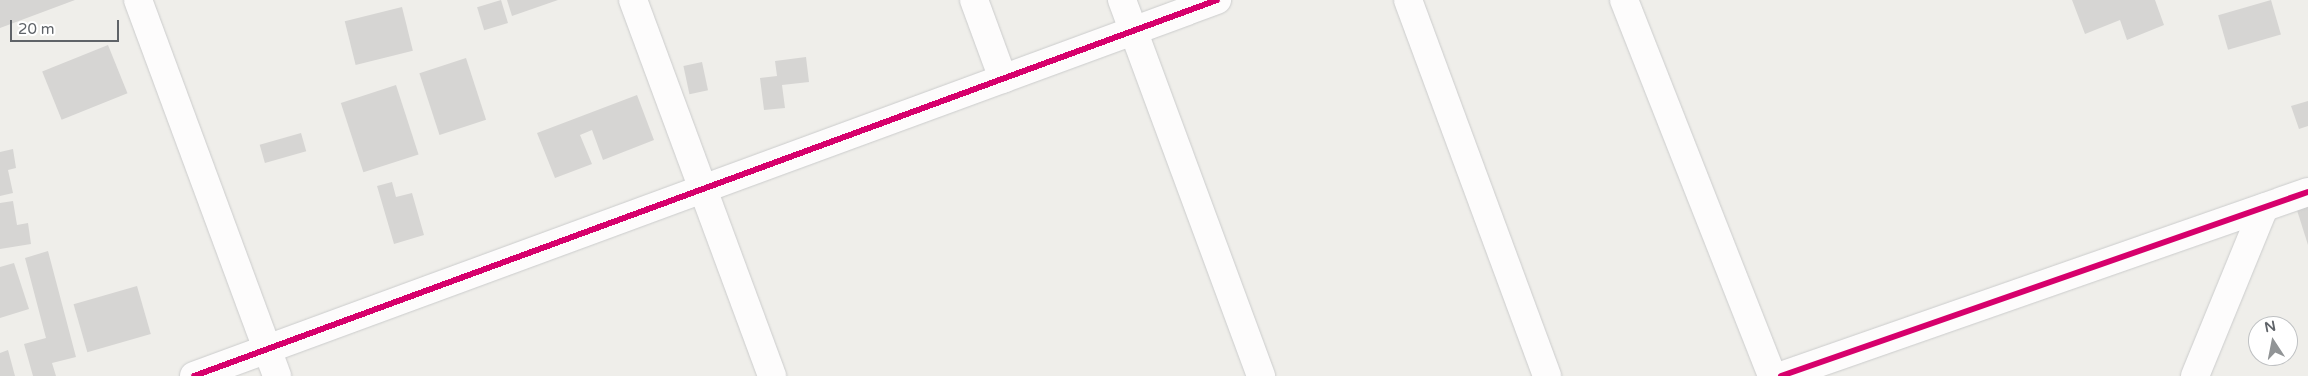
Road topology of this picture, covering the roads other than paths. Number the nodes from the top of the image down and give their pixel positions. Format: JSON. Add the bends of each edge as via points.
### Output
{"nodes":[{"id":1,"x":138,"y":0,"type":"edge"},
{"id":2,"x":633,"y":0,"type":"edge"},
{"id":3,"x":974,"y":0,"type":"edge"},
{"id":4,"x":1122,"y":0,"type":"edge"},
{"id":5,"x":1217,"y":0,"type":"edge"},
{"id":6,"x":1408,"y":0,"type":"edge"},
{"id":7,"x":1624,"y":0,"type":"edge"},
{"id":8,"x":1133,"y":31,"type":"junction"},
{"id":9,"x":1003,"y":79,"type":"junction"},
{"id":10,"x":703,"y":189,"type":"junction"},
{"id":11,"x":2308,"y":192,"type":"edge"},
{"id":12,"x":2264,"y":208,"type":"junction"},
{"id":13,"x":267,"y":349,"type":"junction"},
{"id":14,"x":194,"y":376,"type":"edge"},
{"id":15,"x":277,"y":376,"type":"edge"},
{"id":16,"x":772,"y":376,"type":"edge"},
{"id":17,"x":1261,"y":376,"type":"edge"},
{"id":18,"x":1547,"y":376,"type":"edge"},
{"id":19,"x":1772,"y":376,"type":"edge"},
{"id":20,"x":1781,"y":376,"type":"edge"},
{"id":21,"x":2195,"y":376,"type":"edge"}],
"edges":[{"from":1,"to":13,"type":"street"},
{"from":2,"to":10,"type":"street"},
{"from":3,"to":9,"type":"street"},
{"from":4,"to":8,"type":"street"},
{"from":5,"to":8,"type":"street"},
{"from":6,"to":18,"type":"street"},
{"from":7,"to":19,"type":"street"},
{"from":8,"to":9,"type":"street"},
{"from":8,"to":17,"type":"street"},
{"from":9,"to":10,"type":"street"},
{"from":10,"to":13,"type":"street"},
{"from":10,"to":16,"type":"street"},
{"from":11,"to":12,"type":"street"},
{"from":12,"to":20,"type":"street"},
{"from":12,"to":21,"type":"street"},
{"from":13,"to":14,"type":"street"},
{"from":13,"to":15,"type":"street"}]}
